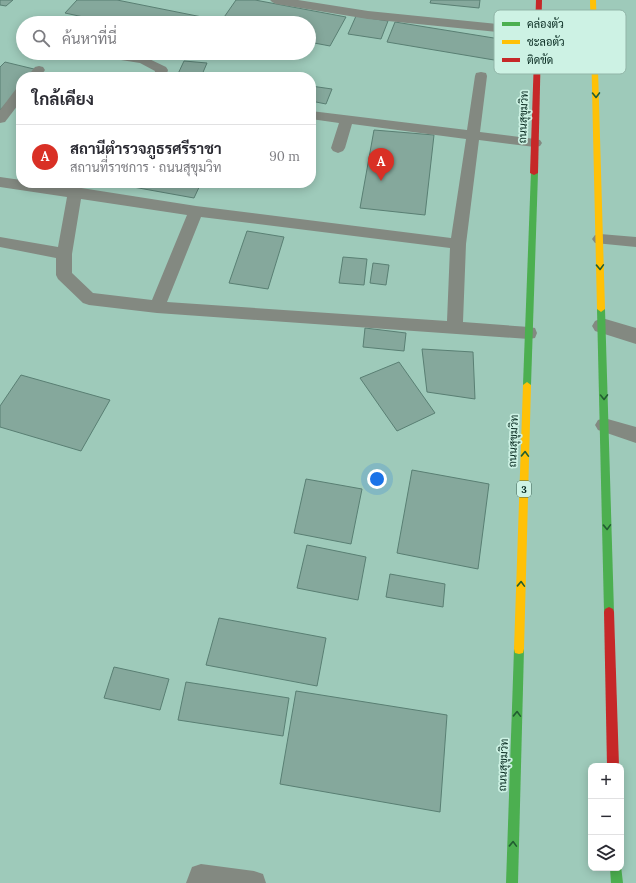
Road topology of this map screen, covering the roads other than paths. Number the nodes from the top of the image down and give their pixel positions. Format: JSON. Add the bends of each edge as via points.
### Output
{"nodes":[{"id":1,"x":276,"y":0,"type":"edge"},
{"id":2,"x":355,"y":0,"type":"edge"},
{"id":3,"x":539,"y":0,"type":"edge"},
{"id":4,"x":593,"y":0,"type":"edge"},
{"id":5,"x":296,"y":2,"type":"edge"},
{"id":6,"x":539,"y":10,"type":"edge"},
{"id":7,"x":593,"y":10,"type":"edge"},
{"id":8,"x":351,"y":12,"type":"junction"},
{"id":9,"x":494,"y":27,"type":"edge"},
{"id":10,"x":144,"y":60,"type":"edge"},
{"id":11,"x":161,"y":72,"type":"edge"},
{"id":12,"x":537,"y":74,"type":"edge"},
{"id":13,"x":595,"y":74,"type":"edge"},
{"id":14,"x":481,"y":76,"type":"dead end"},
{"id":15,"x":16,"y":98,"type":"edge"},
{"id":16,"x":316,"y":116,"type":"edge"},
{"id":17,"x":0,"y":119,"type":"edge"},
{"id":18,"x":347,"y":120,"type":"junction"},
{"id":19,"x":472,"y":137,"type":"junction"},
{"id":20,"x":535,"y":143,"type":"junction"},
{"id":21,"x":338,"y":148,"type":"dead end"},
{"id":22,"x":0,"y":182,"type":"edge"},
{"id":23,"x":16,"y":184,"type":"edge"},
{"id":24,"x":66,"y":189,"type":"edge"},
{"id":25,"x":196,"y":210,"type":"junction"},
{"id":26,"x":600,"y":239,"type":"junction"},
{"id":27,"x":0,"y":242,"type":"edge"},
{"id":28,"x":636,"y":242,"type":"edge"},
{"id":29,"x":458,"y":244,"type":"junction"},
{"id":30,"x":64,"y":254,"type":"junction"},
{"id":31,"x":157,"y":307,"type":"junction"},
{"id":32,"x":602,"y":326,"type":"junction"},
{"id":33,"x":455,"y":328,"type":"junction"},
{"id":34,"x":528,"y":333,"type":"junction"},
{"id":35,"x":636,"y":336,"type":"edge"},
{"id":36,"x":604,"y":425,"type":"junction"},
{"id":37,"x":636,"y":435,"type":"edge"},
{"id":38,"x":614,"y":763,"type":"edge"},
{"id":39,"x":616,"y":871,"type":"edge"},
{"id":40,"x":198,"y":883,"type":"edge"},
{"id":41,"x":254,"y":883,"type":"edge"},
{"id":42,"x":512,"y":883,"type":"edge"},
{"id":43,"x":617,"y":883,"type":"edge"}],
"edges":[{"from":1,"to":5,"type":"lane"},
{"from":2,"to":8,"type":"lane"},
{"from":3,"to":6,"type":"highway","name":"ถนนสุขุมวิท","number":"3"},
{"from":4,"to":7,"type":"highway","one_way":true},
{"from":5,"to":8,"type":"lane"},
{"from":8,"to":9,"type":"lane"},
{"from":10,"to":11,"type":"lane"},
{"from":12,"to":20,"type":"highway","name":"ถนนสุขุมวิท","number":"3"},
{"from":13,"to":26,"type":"highway","one_way":true},
{"from":14,"to":19,"type":"lane"},
{"from":15,"to":17,"type":"lane"},
{"from":16,"to":18,"type":"lane"},
{"from":18,"to":19,"type":"lane"},
{"from":18,"to":21,"type":"lane"},
{"from":19,"to":20,"type":"lane"},
{"from":19,"to":29,"type":"lane"},
{"from":20,"to":34,"type":"highway","name":"ถนนสุขุมวิท","number":"3"},
{"from":22,"to":23,"type":"lane"},
{"from":24,"to":25,"type":"lane"},
{"from":24,"to":30,"type":"lane"},
{"from":25,"to":29,"type":"lane"},
{"from":25,"to":31,"type":"lane"},
{"from":26,"to":28,"type":"lane"},
{"from":26,"to":32,"type":"highway","one_way":true},
{"from":27,"to":30,"type":"lane"},
{"from":29,"to":33,"type":"lane"},
{"from":30,"to":31,"type":"lane","via":[[64,275],[89,299]]},
{"from":31,"to":33,"type":"lane"},
{"from":32,"to":35,"type":"street"},
{"from":32,"to":36,"type":"highway","one_way":true},
{"from":33,"to":34,"type":"lane"},
{"from":42,"to":34,"type":"highway","name":"ถนนสุขุมวิท","number":"3","one_way":true},
{"from":36,"to":37,"type":"lane"},
{"from":36,"to":38,"type":"highway","one_way":true},
{"from":39,"to":43,"type":"highway"},
{"from":40,"to":41,"type":"lane","via":[[201,876]]}]}
